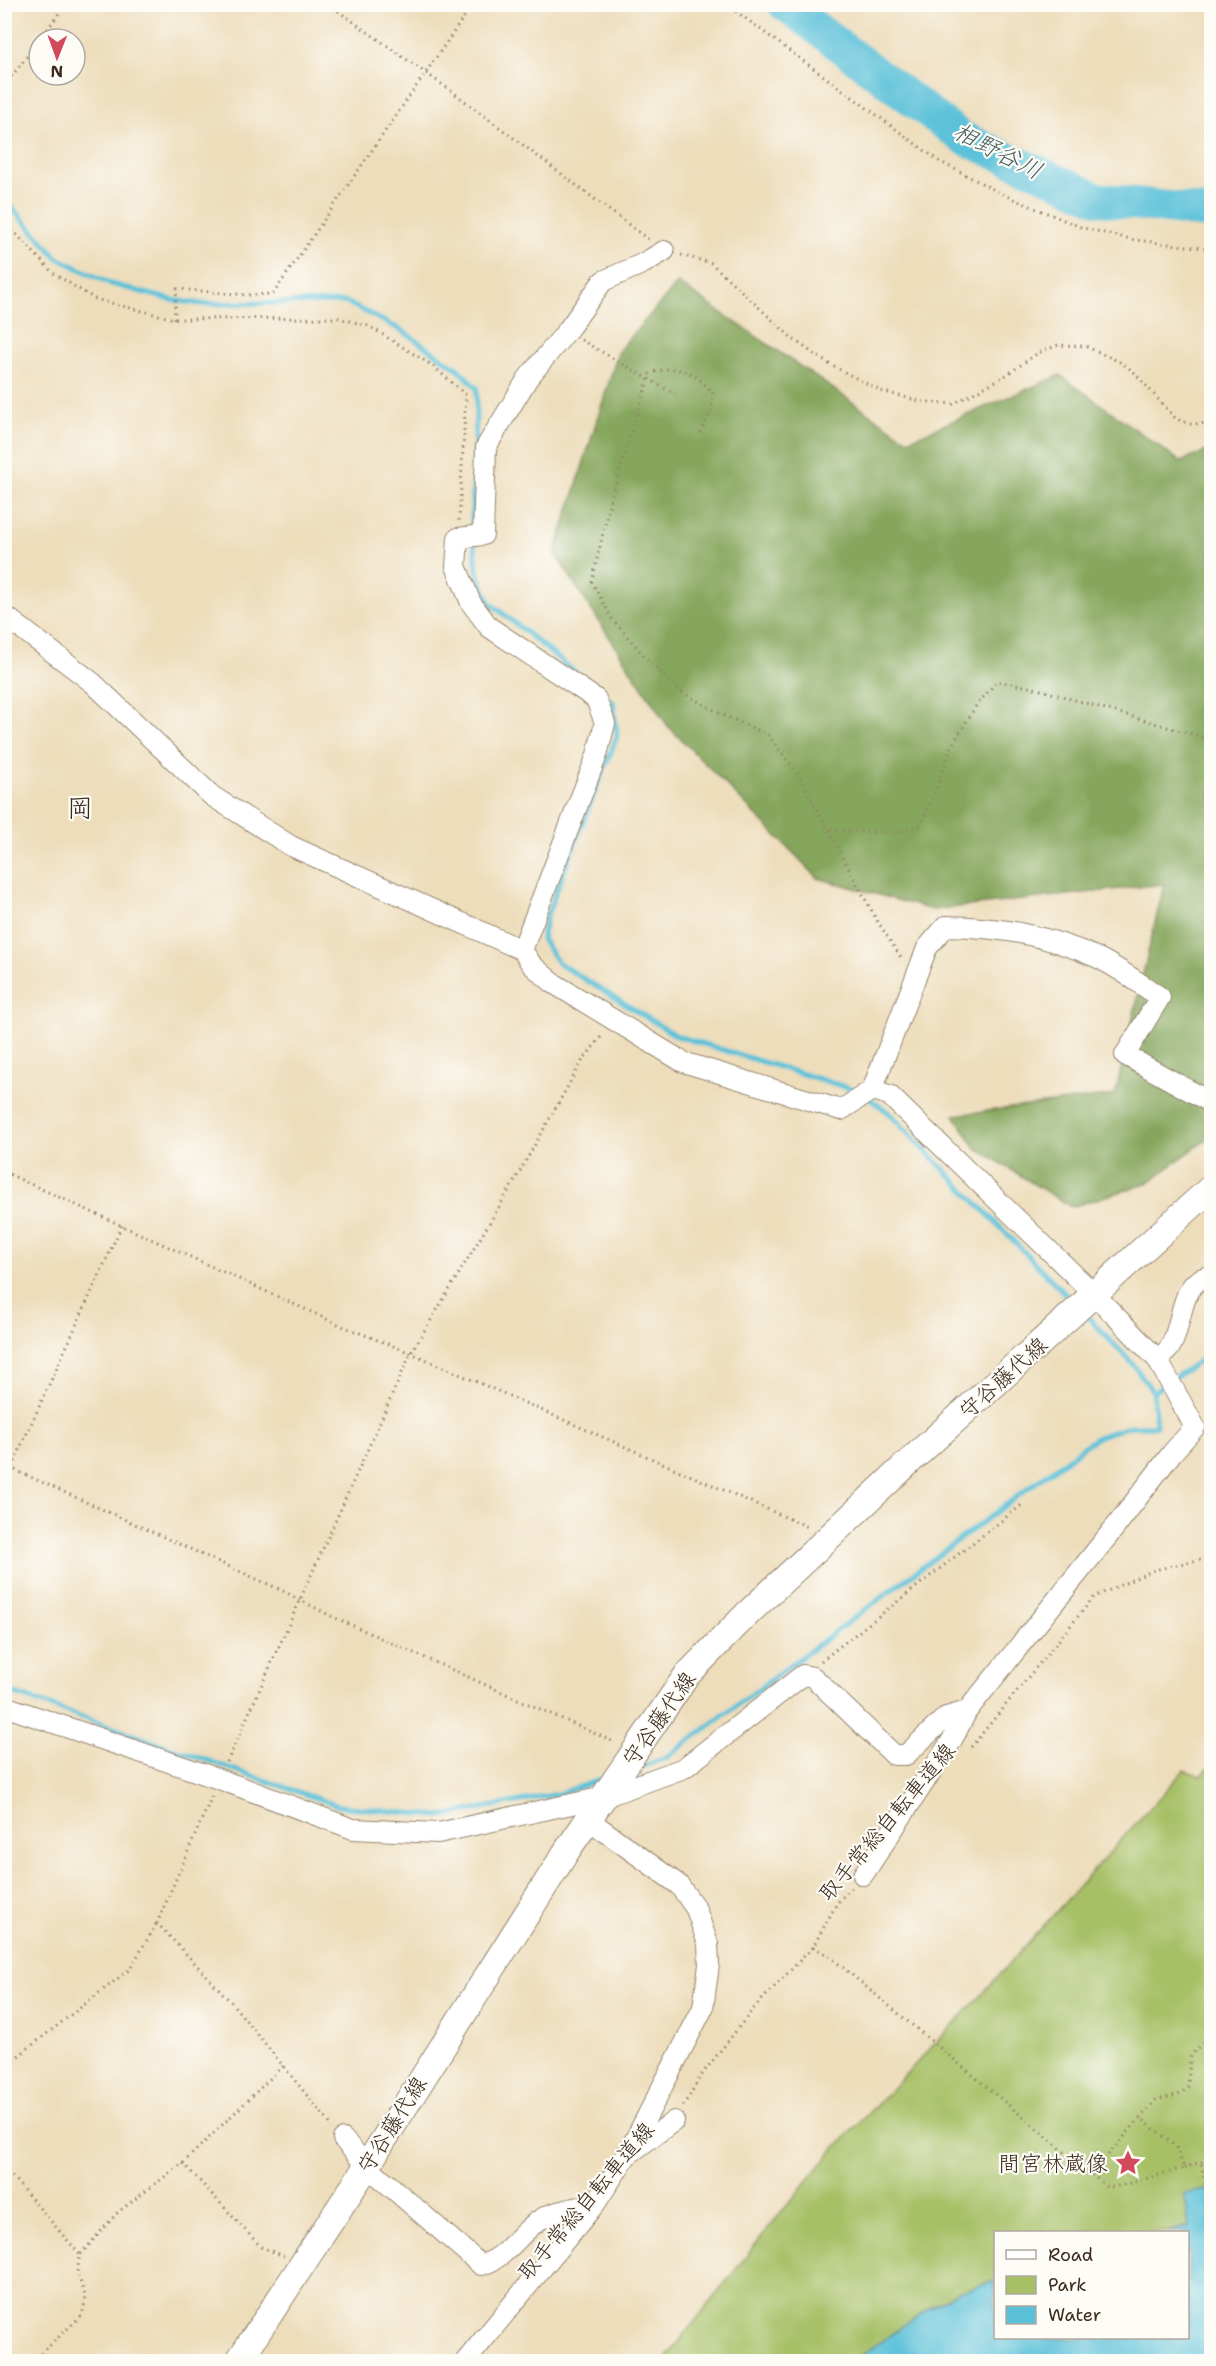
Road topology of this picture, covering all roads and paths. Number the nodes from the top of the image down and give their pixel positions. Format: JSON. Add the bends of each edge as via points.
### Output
{"nodes":[{"id":1,"x":66,"y":4,"type":"edge"},
{"id":2,"x":328,"y":4,"type":"edge"},
{"id":3,"x":473,"y":4,"type":"edge"},
{"id":4,"x":726,"y":4,"type":"edge"},
{"id":5,"x":49,"y":27,"type":"edge"},
{"id":6,"x":27,"y":57,"type":"edge"},
{"id":7,"x":425,"y":74,"type":"junction"},
{"id":8,"x":4,"y":87,"type":"edge"},
{"id":9,"x":4,"y":221,"type":"edge"},
{"id":10,"x":1212,"y":249,"type":"edge"},
{"id":11,"x":664,"y":251,"type":"junction"},
{"id":12,"x":174,"y":319,"type":"junction"},
{"id":13,"x":567,"y":331,"type":"junction"},
{"id":14,"x":649,"y":379,"type":"junction"},
{"id":15,"x":675,"y":394,"type":"dead end"},
{"id":16,"x":1212,"y":423,"type":"edge"},
{"id":17,"x":700,"y":433,"type":"dead end"},
{"id":18,"x":458,"y":538,"type":"junction"},
{"id":19,"x":4,"y":615,"type":"edge"},
{"id":20,"x":1212,"y":740,"type":"edge"},
{"id":21,"x":830,"y":830,"type":"junction"},
{"id":22,"x":522,"y":950,"type":"junction"},
{"id":23,"x":915,"y":978,"type":"junction"},
{"id":24,"x":613,"y":1021,"type":"junction"},
{"id":25,"x":872,"y":1090,"type":"junction"},
{"id":26,"x":1212,"y":1103,"type":"edge"},
{"id":27,"x":4,"y":1172,"type":"edge"},
{"id":28,"x":1212,"y":1187,"type":"edge"},
{"id":29,"x":122,"y":1225,"type":"junction"},
{"id":30,"x":1212,"y":1276,"type":"edge"},
{"id":31,"x":1084,"y":1304,"type":"junction"},
{"id":32,"x":411,"y":1353,"type":"junction"},
{"id":33,"x":1160,"y":1365,"type":"junction"},
{"id":34,"x":4,"y":1465,"type":"edge"},
{"id":35,"x":13,"y":1469,"type":"junction"},
{"id":36,"x":4,"y":1490,"type":"edge"},
{"id":37,"x":1023,"y":1504,"type":"dead end"},
{"id":38,"x":831,"y":1537,"type":"junction"},
{"id":39,"x":1212,"y":1557,"type":"edge"},
{"id":40,"x":300,"y":1601,"type":"junction"},
{"id":41,"x":803,"y":1676,"type":"junction"},
{"id":42,"x":4,"y":1706,"type":"edge"},
{"id":43,"x":967,"y":1711,"type":"junction"},
{"id":44,"x":969,"y":1750,"type":"dead end"},
{"id":45,"x":633,"y":1754,"type":"junction"},
{"id":46,"x":219,"y":1779,"type":"junction"},
{"id":47,"x":606,"y":1795,"type":"junction"},
{"id":48,"x":589,"y":1820,"type":"junction"},
{"id":49,"x":863,"y":1875,"type":"joint"},
{"id":50,"x":157,"y":1923,"type":"junction"},
{"id":51,"x":813,"y":1947,"type":"junction"},
{"id":52,"x":1212,"y":2042,"type":"edge"},
{"id":53,"x":283,"y":2066,"type":"junction"},
{"id":54,"x":4,"y":2067,"type":"edge"},
{"id":55,"x":1141,"y":2118,"type":"junction"},
{"id":56,"x":674,"y":2121,"type":"joint"},
{"id":57,"x":343,"y":2139,"type":"joint"},
{"id":58,"x":627,"y":2155,"type":"junction"},
{"id":59,"x":1108,"y":2155,"type":"dead end"},
{"id":60,"x":1212,"y":2158,"type":"edge"},
{"id":61,"x":183,"y":2163,"type":"junction"},
{"id":62,"x":1201,"y":2163,"type":"junction"},
{"id":63,"x":367,"y":2166,"type":"junction"},
{"id":64,"x":4,"y":2167,"type":"edge"},
{"id":65,"x":1184,"y":2168,"type":"junction"},
{"id":66,"x":1207,"y":2190,"type":"dead end"},
{"id":67,"x":596,"y":2204,"type":"junction"},
{"id":68,"x":80,"y":2255,"type":"junction"},
{"id":69,"x":302,"y":2264,"type":"junction"},
{"id":70,"x":32,"y":2361,"type":"edge"},
{"id":71,"x":238,"y":2361,"type":"edge"},
{"id":72,"x":465,"y":2361,"type":"edge"}],
"edges":[{"from":1,"to":5,"type":"path"},
{"from":2,"to":7,"type":"path"},
{"from":3,"to":7,"type":"path"},
{"from":4,"to":10,"type":"path","via":[[939,161],[1006,196],[1083,228],[1136,240]]},
{"from":6,"to":8,"type":"path"},
{"from":7,"to":11,"type":"path"},
{"from":7,"to":12,"type":"path","via":[[273,294],[177,288]]},
{"from":9,"to":12,"type":"path","via":[[53,273],[95,299]]},
{"from":11,"to":13,"type":"street","via":[[603,281]]},
{"from":11,"to":16,"type":"path","via":[[711,262],[793,339],[827,363],[881,392],[953,404],[1038,353],[1058,345],[1085,346],[1134,372],[1176,419],[1191,424]]},
{"from":12,"to":18,"type":"path","via":[[339,318],[369,327],[433,366],[466,395]]},
{"from":13,"to":14,"type":"path"},
{"from":13,"to":18,"type":"street","via":[[528,378],[486,447],[483,534]]},
{"from":14,"to":15,"type":"path"},
{"from":14,"to":17,"type":"path","via":[[650,374],[664,368],[701,379],[713,393],[712,410]]},
{"from":14,"to":21,"type":"path","via":[[611,497],[592,582],[612,619],[678,690],[768,735],[798,774]]},
{"from":18,"to":22,"type":"street","via":[[456,566],[471,603],[489,627],[596,699],[605,723],[597,755]]},
{"from":19,"to":22,"type":"street","via":[[93,683],[212,796],[291,846]]},
{"from":20,"to":21,"type":"path","via":[[1044,690],[997,681],[951,747],[920,825],[896,833]]},
{"from":21,"to":23,"type":"path","via":[[876,919]]},
{"from":22,"to":24,"type":"street","via":[[553,983]]},
{"from":23,"to":25,"type":"street"},
{"from":23,"to":26,"type":"street","via":[[927,948],[946,926],[990,927],[1043,937],[1099,958],[1160,997],[1125,1055]]},
{"from":24,"to":25,"type":"street","via":[[683,1062],[841,1110]]},
{"from":24,"to":32,"type":"path","via":[[581,1063]]},
{"from":25,"to":31,"type":"street","via":[[889,1095]]},
{"from":27,"to":29,"type":"path"},
{"from":28,"to":31,"type":"main road","name":"守谷藤代線"},
{"from":29,"to":32,"type":"path","via":[[342,1326]]},
{"from":29,"to":35,"type":"path"},
{"from":30,"to":33,"type":"street","via":[[1190,1287]]},
{"from":31,"to":33,"type":"street"},
{"from":31,"to":38,"type":"main road","name":"守谷藤代線"},
{"from":32,"to":38,"type":"path"},
{"from":32,"to":40,"type":"path"},
{"from":33,"to":43,"type":"street","via":[[1195,1427]]},
{"from":34,"to":35,"type":"path"},
{"from":35,"to":36,"type":"path"},
{"from":35,"to":40,"type":"path"},
{"from":37,"to":41,"type":"path"},
{"from":38,"to":45,"type":"main road","name":"守谷藤代線","via":[[687,1675]]},
{"from":39,"to":44,"type":"path","name":"取手常総自転車道線","via":[[1154,1570],[1094,1597]]},
{"from":40,"to":45,"type":"path"},
{"from":40,"to":46,"type":"path"},
{"from":41,"to":43,"type":"street","via":[[813,1677],[894,1755],[906,1755],[946,1718]]},
{"from":41,"to":47,"type":"street","via":[[684,1768]]},
{"from":42,"to":46,"type":"street"},
{"from":43,"to":49,"type":"street"},
{"from":45,"to":47,"type":"main road","name":"守谷藤代線"},
{"from":46,"to":47,"type":"street","via":[[353,1829],[438,1833]]},
{"from":46,"to":50,"type":"path"},
{"from":47,"to":48,"type":"main road","name":"守谷藤代線"},
{"from":48,"to":58,"type":"street","via":[[679,1885],[696,1910],[708,1944],[703,2007]]},
{"from":48,"to":63,"type":"main road","name":"守谷藤代線","via":[[466,2006]]},
{"from":49,"to":51,"type":"path","name":"取手常総自転車道線","via":[[837,1903]]},
{"from":50,"to":53,"type":"path","via":[[231,2002]]},
{"from":50,"to":54,"type":"path","via":[[130,1969]]},
{"from":51,"to":56,"type":"path","name":"取手常総自転車道線","via":[[754,2008],[703,2073]]},
{"from":51,"to":65,"type":"path","via":[[828,1955],[1107,2187]]},
{"from":52,"to":55,"type":"path","via":[[1205,2042],[1190,2058],[1188,2086],[1182,2094],[1156,2100]]},
{"from":53,"to":57,"type":"path"},
{"from":53,"to":61,"type":"path"},
{"from":55,"to":59,"type":"path"},
{"from":55,"to":65,"type":"path","via":[[1176,2147]]},
{"from":56,"to":58,"type":"street"},
{"from":57,"to":63,"type":"street"},
{"from":58,"to":67,"type":"street"},
{"from":60,"to":62,"type":"path"},
{"from":61,"to":68,"type":"path","via":[[118,2212]]},
{"from":61,"to":69,"type":"path","via":[[261,2247]]},
{"from":62,"to":65,"type":"path"},
{"from":62,"to":66,"type":"path"},
{"from":63,"to":67,"type":"street","via":[[481,2265],[514,2245],[540,2219]]},
{"from":63,"to":69,"type":"main road","name":"守谷藤代線"},
{"from":64,"to":68,"type":"path"},
{"from":67,"to":72,"type":"street"},
{"from":68,"to":70,"type":"path","via":[[77,2272],[86,2298],[82,2315]]},
{"from":69,"to":71,"type":"main road","name":"守谷藤代線"}]}
